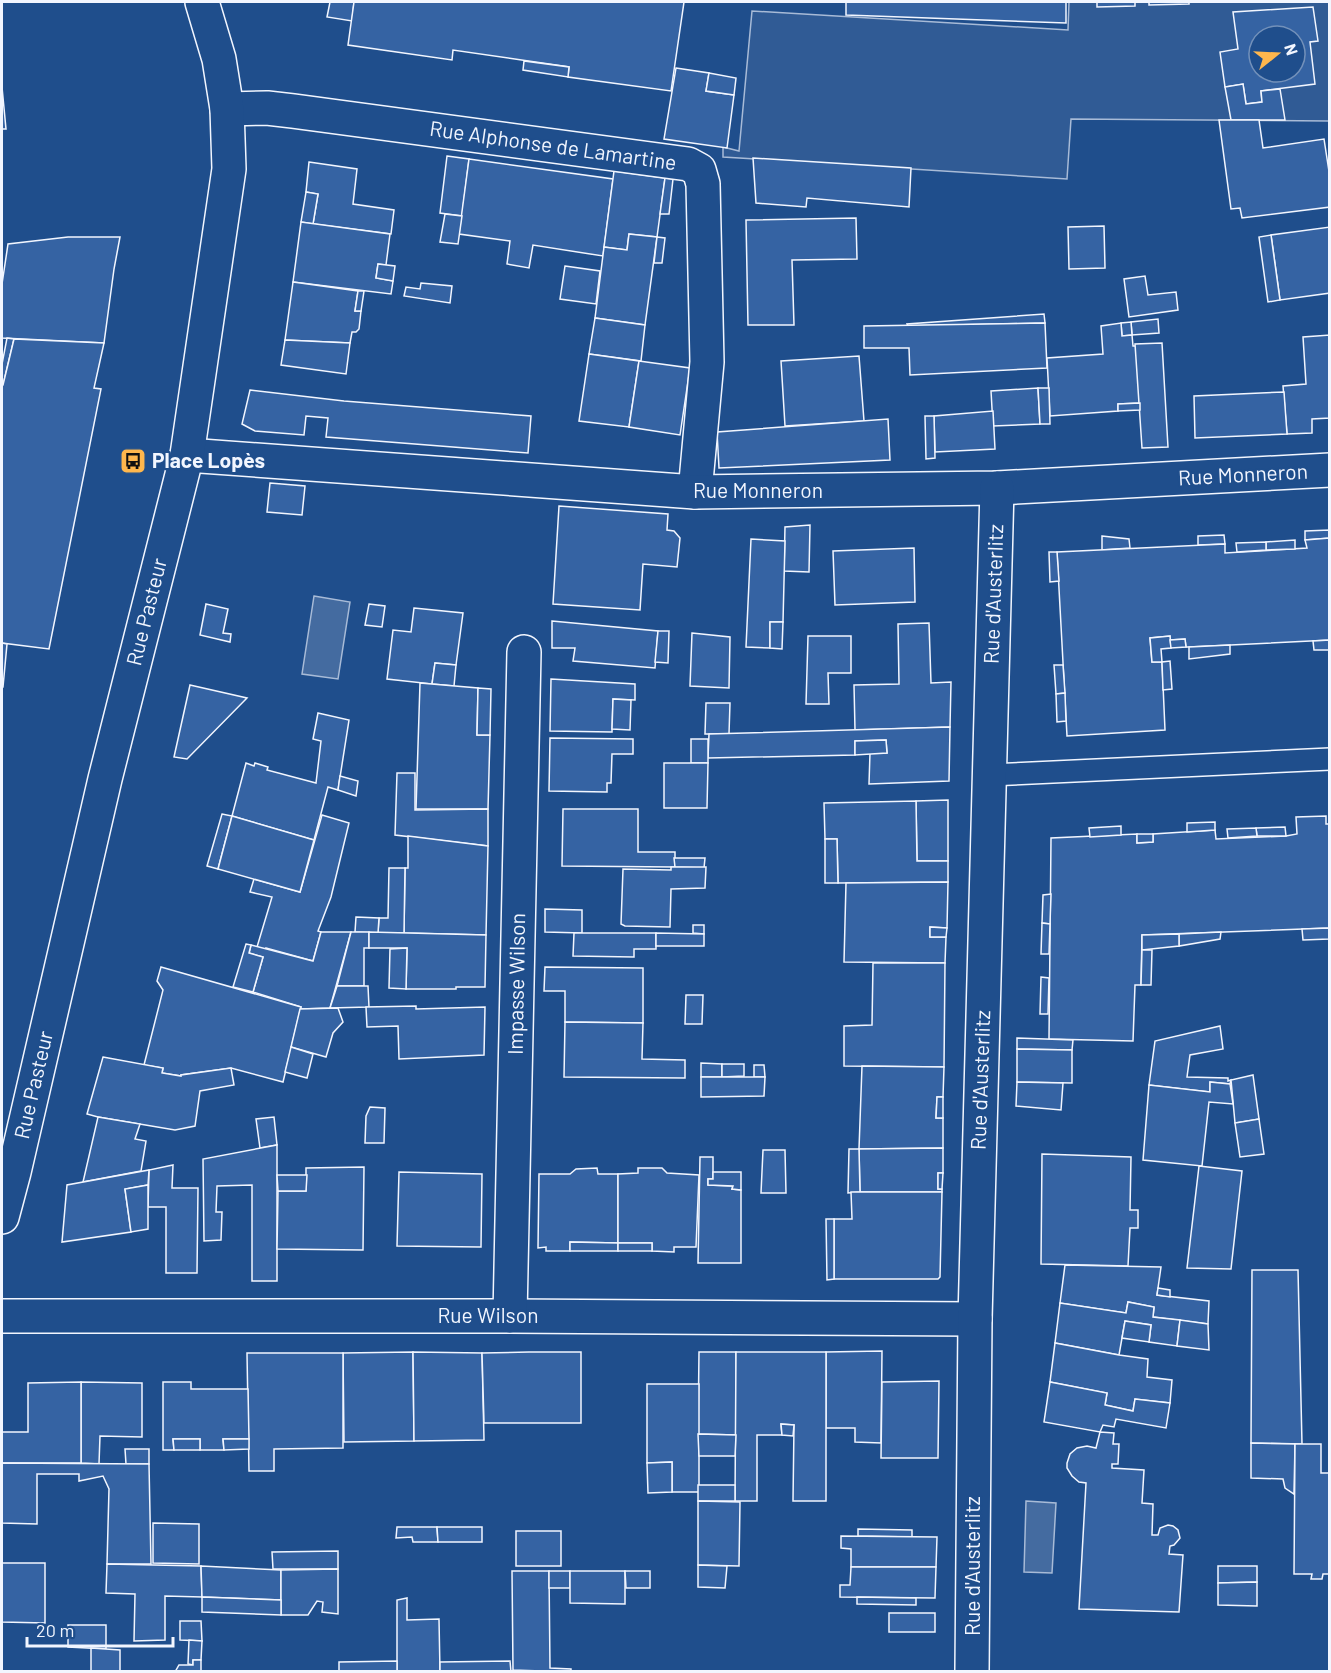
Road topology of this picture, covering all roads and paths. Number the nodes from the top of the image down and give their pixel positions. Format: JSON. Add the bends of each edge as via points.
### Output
{"nodes":[{"id":1,"x":202,"y":2,"type":"edge"},
{"id":2,"x":227,"y":109,"type":"junction"},
{"id":3,"x":187,"y":454,"type":"junction"},
{"id":4,"x":1329,"y":470,"type":"edge"},
{"id":5,"x":997,"y":488,"type":"junction"},
{"id":6,"x":695,"y":492,"type":"junction"},
{"id":7,"x":524,"y":652,"type":"dead end"},
{"id":8,"x":1329,"y":759,"type":"edge"},
{"id":9,"x":989,"y":775,"type":"junction"},
{"id":10,"x":2,"y":1217,"type":"edge"},
{"id":11,"x":2,"y":1316,"type":"edge"},
{"id":12,"x":510,"y":1316,"type":"junction"},
{"id":13,"x":975,"y":1320,"type":"junction"},
{"id":14,"x":972,"y":1671,"type":"edge"}],
"edges":[{"from":1,"to":2,"type":"street","name":"Rue Pasteur","via":[[219,59]]},
{"from":2,"to":3,"type":"street","name":"Rue Pasteur","via":[[229,169]]},
{"from":2,"to":6,"type":"street","name":"Rue Alphonse de Lamartine","via":[[293,111],[688,164],[699,170],[704,184],[707,362]]},
{"from":3,"to":6,"type":"street","name":"Rue Monneron"},
{"from":3,"to":10,"type":"street","name":"Rue Pasteur"},
{"from":4,"to":5,"type":"street","name":"Rue Monneron"},
{"from":5,"to":6,"type":"street","name":"Rue Monneron"},
{"from":5,"to":9,"type":"street","name":"Rue d'Austerlitz"},
{"from":7,"to":12,"type":"street","name":"Impasse Wilson"},
{"from":8,"to":9,"type":"lane"},
{"from":9,"to":13,"type":"street","name":"Rue d'Austerlitz"},
{"from":11,"to":12,"type":"street","name":"Rue Wilson"},
{"from":12,"to":13,"type":"street","name":"Rue Wilson"},
{"from":13,"to":14,"type":"street","name":"Rue d'Austerlitz"}]}
